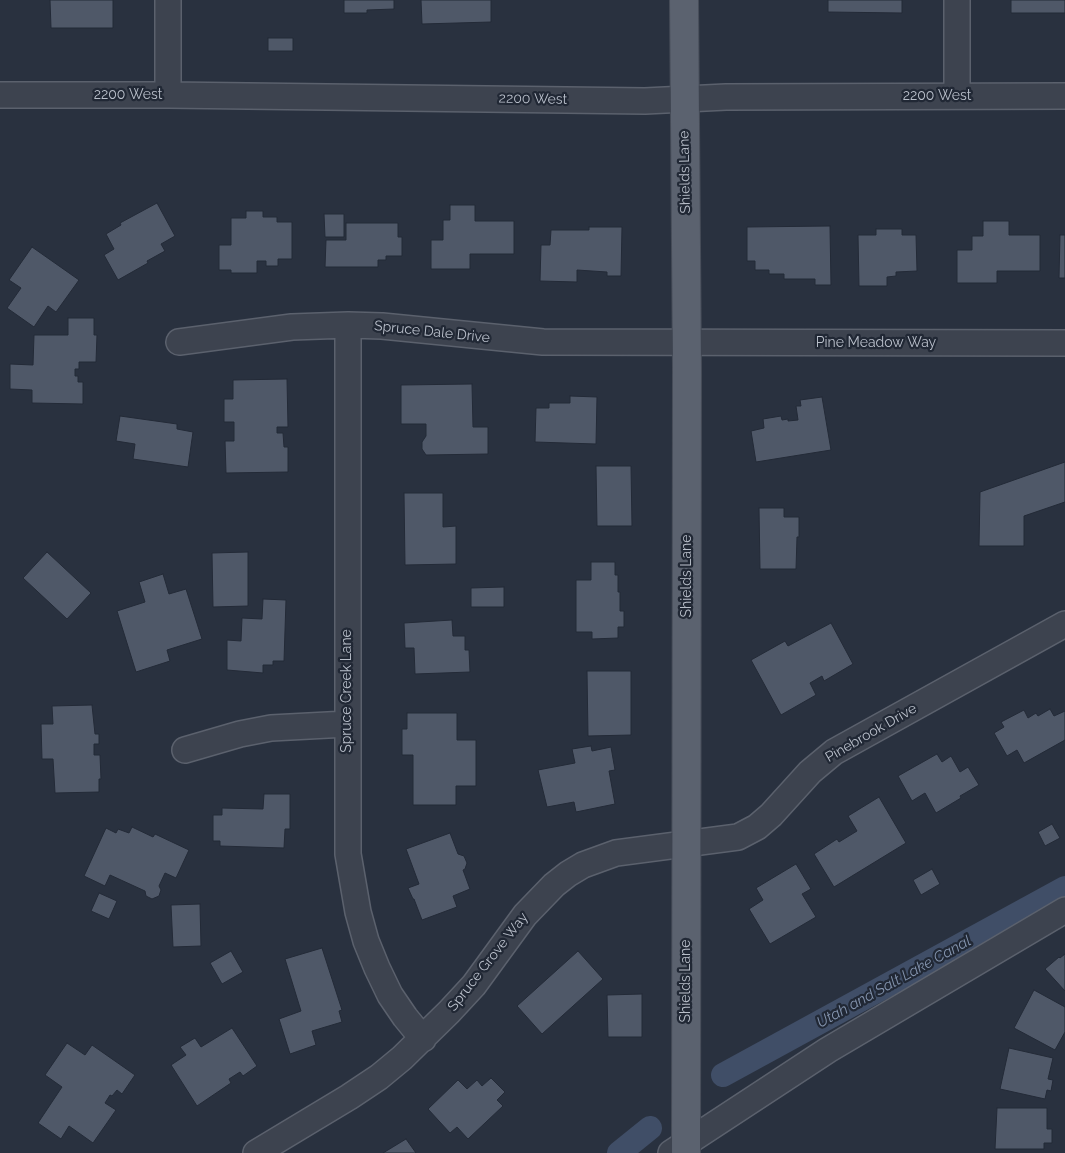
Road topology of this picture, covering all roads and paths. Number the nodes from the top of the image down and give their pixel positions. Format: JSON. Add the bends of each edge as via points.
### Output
{"nodes":[{"id":1,"x":168,"y":0,"type":"edge"},
{"id":2,"x":684,"y":0,"type":"edge"},
{"id":3,"x":958,"y":0,"type":"edge"},
{"id":4,"x":168,"y":94,"type":"junction"},
{"id":5,"x":0,"y":95,"type":"edge"},
{"id":6,"x":958,"y":96,"type":"junction"},
{"id":7,"x":1065,"y":96,"type":"edge"},
{"id":8,"x":684,"y":99,"type":"junction"},
{"id":9,"x":348,"y":324,"type":"junction"},
{"id":10,"x":179,"y":342,"type":"dead end"},
{"id":11,"x":687,"y":342,"type":"junction"},
{"id":12,"x":1065,"y":343,"type":"edge"},
{"id":13,"x":1065,"y":624,"type":"edge"},
{"id":14,"x":347,"y":724,"type":"junction"},
{"id":15,"x":185,"y":750,"type":"dead end"},
{"id":16,"x":687,"y":842,"type":"junction"},
{"id":17,"x":1065,"y":910,"type":"edge"},
{"id":18,"x":423,"y":1038,"type":"junction"},
{"id":19,"x":681,"y":1150,"type":"edge"},
{"id":20,"x":256,"y":1153,"type":"edge"}],
"edges":[{"from":1,"to":4,"type":"street"},
{"from":2,"to":8,"type":"main road","name":"Shields Lane"},
{"from":3,"to":6,"type":"street"},
{"from":4,"to":5,"type":"street","name":"2200 West"},
{"from":4,"to":8,"type":"street","name":"2200 West"},
{"from":6,"to":7,"type":"street","name":"2200 West"},
{"from":6,"to":8,"type":"street","name":"2200 West"},
{"from":8,"to":11,"type":"main road","name":"Shields Lane"},
{"from":9,"to":10,"type":"street","name":"Spruce Dale Drive","via":[[292,327]]},
{"from":9,"to":11,"type":"street","name":"Spruce Dale Drive","via":[[543,342]]},
{"from":9,"to":14,"type":"street","name":"Spruce Creek Lane"},
{"from":11,"to":12,"type":"street","name":"Pine Meadow Way"},
{"from":11,"to":16,"type":"main road","name":"Shields Lane"},
{"from":13,"to":16,"type":"street","name":"Pinebrook Drive","via":[[834,752],[756,827],[738,837]]},
{"from":14,"to":15,"type":"street","via":[[271,728]]},
{"from":14,"to":18,"type":"street","name":"Spruce Creek Lane","via":[[348,854],[358,912],[366,941],[390,995]]},
{"from":16,"to":18,"type":"street","name":"Spruce Grove Way","via":[[616,853],[568,874],[525,914],[474,985]]},
{"from":16,"to":19,"type":"main road","name":"Shields Lane"},
{"from":17,"to":19,"type":"street","via":[[828,1050]]},
{"from":18,"to":20,"type":"street","name":"Spruce Grove Way","via":[[379,1077]]}]}
